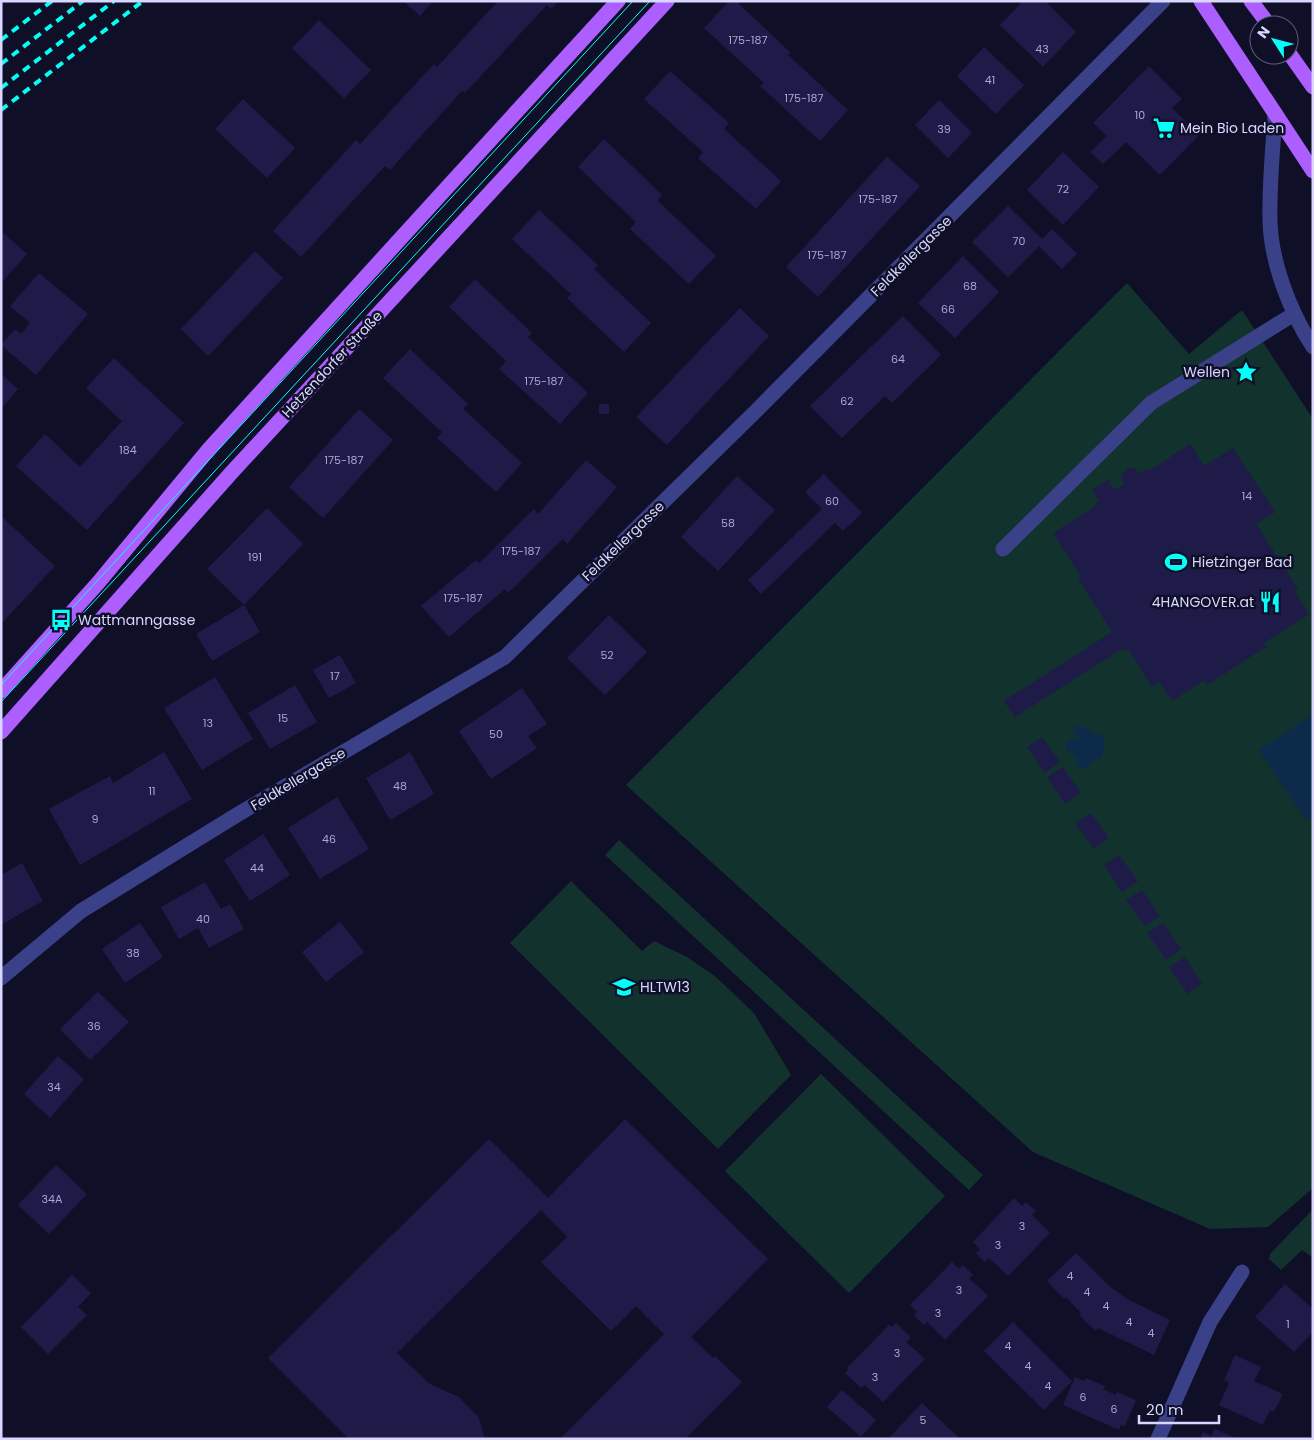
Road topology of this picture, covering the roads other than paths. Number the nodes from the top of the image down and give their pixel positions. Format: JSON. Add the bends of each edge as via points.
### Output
{"nodes":[{"id":1,"x":618,"y":1,"type":"edge"},
{"id":2,"x":667,"y":1,"type":"edge"},
{"id":3,"x":1163,"y":1,"type":"edge"},
{"id":4,"x":1201,"y":1,"type":"edge"},
{"id":5,"x":1251,"y":1,"type":"edge"},
{"id":6,"x":1262,"y":15,"type":"edge"},
{"id":7,"x":1297,"y":65,"type":"edge"},
{"id":8,"x":1313,"y":87,"type":"edge"},
{"id":9,"x":1275,"y":113,"type":"junction"},
{"id":10,"x":1313,"y":171,"type":"edge"},
{"id":11,"x":1294,"y":314,"type":"junction"},
{"id":12,"x":1313,"y":347,"type":"edge"},
{"id":13,"x":1003,"y":549,"type":"dead end"},
{"id":14,"x":1,"y":691,"type":"edge"},
{"id":15,"x":1,"y":732,"type":"edge"},
{"id":16,"x":1,"y":978,"type":"edge"},
{"id":17,"x":1242,"y":1272,"type":"dead end"},
{"id":18,"x":1158,"y":1439,"type":"edge"}],
"edges":[{"from":1,"to":14,"type":"main road","via":[[215,442],[98,583]]},
{"from":2,"to":15,"type":"main road","name":"Hetzendorfer Straße","via":[[232,472]]},
{"from":3,"to":16,"type":"street","name":"Feldkellergasse","via":[[756,412],[505,657],[248,808],[81,911]]},
{"from":4,"to":9,"type":"main road"},
{"from":5,"to":6,"type":"main road"},
{"from":7,"to":8,"type":"main road"},
{"from":9,"to":10,"type":"main road"},
{"from":9,"to":11,"type":"street","via":[[1270,222],[1276,257]]},
{"from":11,"to":12,"type":"street"},
{"from":11,"to":13,"type":"street","via":[[1151,403]]},
{"from":17,"to":18,"type":"street","via":[[1210,1322]]}]}
